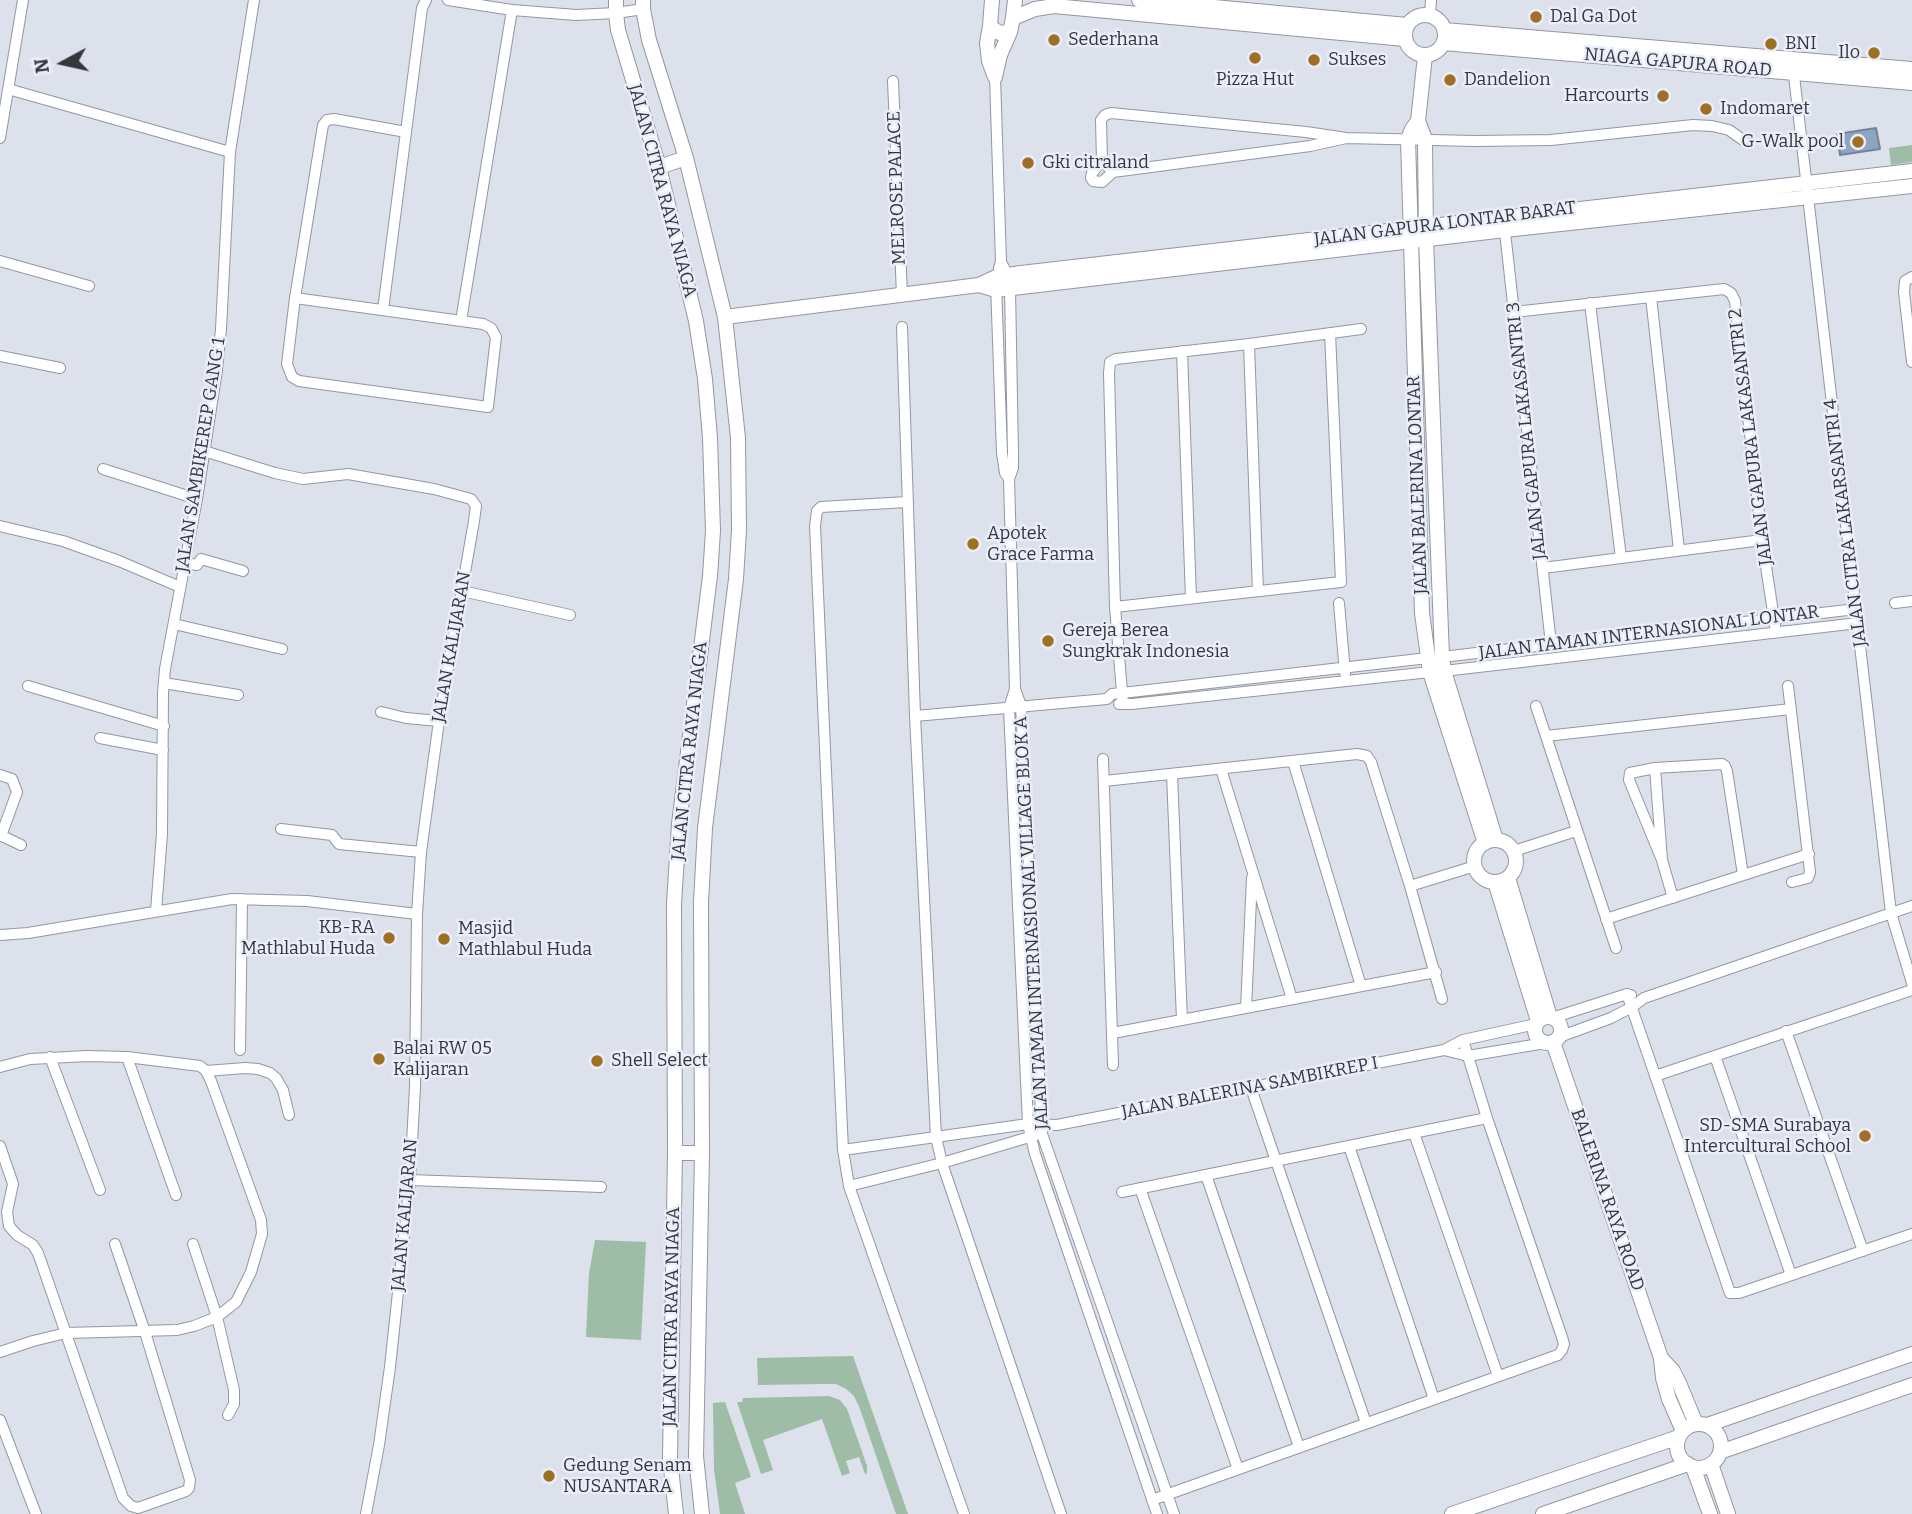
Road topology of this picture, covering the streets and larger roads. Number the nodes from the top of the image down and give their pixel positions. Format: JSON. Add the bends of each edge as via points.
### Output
{"nodes":[{"id":1,"x":23,"y":0,"type":"edge"},
{"id":2,"x":254,"y":0,"type":"edge"},
{"id":3,"x":426,"y":0,"type":"edge"},
{"id":4,"x":448,"y":0,"type":"edge"},
{"id":5,"x":992,"y":0,"type":"edge"},
{"id":6,"x":1014,"y":0,"type":"edge"},
{"id":7,"x":1139,"y":0,"type":"edge"},
{"id":8,"x":1431,"y":0,"type":"edge"},
{"id":9,"x":643,"y":5,"type":"edge"},
{"id":10,"x":616,"y":7,"type":"edge"},
{"id":11,"x":512,"y":10,"type":"junction"},
{"id":12,"x":1430,"y":16,"type":"junction"},
{"id":13,"x":1011,"y":25,"type":"junction"},
{"id":14,"x":990,"y":26,"type":"junction"},
{"id":15,"x":1406,"y":32,"type":"junction"},
{"id":16,"x":1443,"y":36,"type":"junction"},
{"id":17,"x":1425,"y":56,"type":"junction"},
{"id":18,"x":1793,"y":66,"type":"junction"},
{"id":19,"x":1912,"y":69,"type":"edge"},
{"id":20,"x":995,"y":77,"type":"junction"},
{"id":21,"x":893,"y":81,"type":"dead end"},
{"id":22,"x":1912,"y":83,"type":"edge"},
{"id":23,"x":8,"y":89,"type":"junction"},
{"id":24,"x":1418,"y":121,"type":"junction"},
{"id":25,"x":1,"y":125,"type":"edge"},
{"id":26,"x":406,"y":132,"type":"junction"},
{"id":27,"x":0,"y":138,"type":"edge"},
{"id":28,"x":1346,"y":138,"type":"junction"},
{"id":29,"x":1408,"y":139,"type":"junction"},
{"id":30,"x":1425,"y":139,"type":"junction"},
{"id":31,"x":1743,"y":140,"type":"dead end"},
{"id":32,"x":230,"y":152,"type":"junction"},
{"id":33,"x":686,"y":158,"type":"junction"},
{"id":34,"x":1101,"y":161,"type":"junction"},
{"id":35,"x":659,"y":167,"type":"junction"},
{"id":36,"x":1912,"y":171,"type":"edge"},
{"id":37,"x":1113,"y":172,"type":"junction"},
{"id":38,"x":1912,"y":186,"type":"edge"},
{"id":39,"x":1807,"y":190,"type":"junction"},
{"id":40,"x":1504,"y":224,"type":"junction"},
{"id":41,"x":1419,"y":234,"type":"junction"},
{"id":42,"x":0,"y":261,"type":"edge"},
{"id":43,"x":1912,"y":276,"type":"edge"},
{"id":44,"x":1002,"y":279,"type":"junction"},
{"id":45,"x":89,"y":286,"type":"dead end"},
{"id":46,"x":902,"y":295,"type":"junction"},
{"id":47,"x":1651,"y":297,"type":"junction"},
{"id":48,"x":295,"y":298,"type":"junction"},
{"id":49,"x":1590,"y":303,"type":"junction"},
{"id":50,"x":383,"y":310,"type":"junction"},
{"id":51,"x":1514,"y":312,"type":"junction"},
{"id":52,"x":724,"y":317,"type":"junction"},
{"id":53,"x":461,"y":321,"type":"junction"},
{"id":54,"x":902,"y":327,"type":"dead end"},
{"id":55,"x":1361,"y":329,"type":"dead end"},
{"id":56,"x":1330,"y":333,"type":"junction"},
{"id":57,"x":1249,"y":344,"type":"junction"},
{"id":58,"x":1182,"y":351,"type":"junction"},
{"id":59,"x":0,"y":356,"type":"edge"},
{"id":60,"x":1912,"y":362,"type":"edge"},
{"id":61,"x":60,"y":368,"type":"dead end"},
{"id":62,"x":204,"y":451,"type":"junction"},
{"id":63,"x":103,"y":469,"type":"dead end"},
{"id":64,"x":197,"y":499,"type":"junction"},
{"id":65,"x":907,"y":502,"type":"junction"},
{"id":66,"x":0,"y":527,"type":"edge"},
{"id":67,"x":739,"y":530,"type":"junction"},
{"id":68,"x":713,"y":531,"type":"junction"},
{"id":69,"x":1762,"y":540,"type":"junction"},
{"id":70,"x":1679,"y":551,"type":"junction"},
{"id":71,"x":1621,"y":558,"type":"junction"},
{"id":72,"x":185,"y":563,"type":"junction"},
{"id":73,"x":1543,"y":568,"type":"junction"},
{"id":74,"x":243,"y":571,"type":"dead end"},
{"id":75,"x":180,"y":587,"type":"junction"},
{"id":76,"x":1421,"y":587,"type":"junction"},
{"id":77,"x":1438,"y":587,"type":"junction"},
{"id":78,"x":1258,"y":590,"type":"junction"},
{"id":79,"x":462,"y":591,"type":"junction"},
{"id":80,"x":1191,"y":598,"type":"junction"},
{"id":81,"x":1912,"y":601,"type":"edge"},
{"id":82,"x":1339,"y":603,"type":"dead end"},
{"id":83,"x":1895,"y":603,"type":"dead end"},
{"id":84,"x":1115,"y":607,"type":"junction"},
{"id":85,"x":1856,"y":610,"type":"junction"},
{"id":86,"x":570,"y":615,"type":"dead end"},
{"id":87,"x":1774,"y":619,"type":"junction"},
{"id":88,"x":1858,"y":623,"type":"junction"},
{"id":89,"x":174,"y":624,"type":"junction"},
{"id":90,"x":1776,"y":632,"type":"junction"},
{"id":91,"x":1609,"y":638,"type":"junction"},
{"id":92,"x":1551,"y":644,"type":"junction"},
{"id":93,"x":282,"y":649,"type":"dead end"},
{"id":94,"x":1611,"y":651,"type":"junction"},
{"id":95,"x":1436,"y":664,"type":"junction"},
{"id":96,"x":1345,"y":668,"type":"junction"},
{"id":97,"x":1345,"y":681,"type":"junction"},
{"id":98,"x":164,"y":683,"type":"junction"},
{"id":99,"x":28,"y":686,"type":"dead end"},
{"id":100,"x":1183,"y":686,"type":"junction"},
{"id":101,"x":1788,"y":686,"type":"dead end"},
{"id":102,"x":1015,"y":689,"type":"junction"},
{"id":103,"x":238,"y":695,"type":"dead end"},
{"id":104,"x":1185,"y":698,"type":"junction"},
{"id":105,"x":1123,"y":699,"type":"junction"},
{"id":106,"x":1021,"y":706,"type":"junction"},
{"id":107,"x":1536,"y":706,"type":"dead end"},
{"id":108,"x":1009,"y":708,"type":"junction"},
{"id":109,"x":1791,"y":709,"type":"junction"},
{"id":110,"x":381,"y":712,"type":"dead end"},
{"id":111,"x":915,"y":716,"type":"junction"},
{"id":112,"x":439,"y":721,"type":"junction"},
{"id":113,"x":164,"y":726,"type":"junction"},
{"id":114,"x":1546,"y":736,"type":"junction"},
{"id":115,"x":100,"y":738,"type":"dead end"},
{"id":116,"x":163,"y":750,"type":"junction"},
{"id":117,"x":1103,"y":759,"type":"dead end"},
{"id":118,"x":1293,"y":761,"type":"junction"},
{"id":119,"x":1656,"y":768,"type":"junction"},
{"id":120,"x":1221,"y":769,"type":"junction"},
{"id":121,"x":1172,"y":774,"type":"junction"},
{"id":122,"x":0,"y":775,"type":"edge"},
{"id":123,"x":1104,"y":781,"type":"junction"},
{"id":124,"x":281,"y":829,"type":"dead end"},
{"id":125,"x":1576,"y":831,"type":"junction"},
{"id":126,"x":1,"y":836,"type":"edge"},
{"id":127,"x":1491,"y":841,"type":"junction"},
{"id":128,"x":21,"y":845,"type":"dead end"},
{"id":129,"x":1514,"y":851,"type":"junction"},
{"id":130,"x":421,"y":852,"type":"junction"},
{"id":131,"x":1809,"y":854,"type":"junction"},
{"id":132,"x":1662,"y":860,"type":"junction"},
{"id":133,"x":1252,"y":866,"type":"junction"},
{"id":134,"x":1475,"y":866,"type":"junction"},
{"id":135,"x":1743,"y":875,"type":"junction"},
{"id":136,"x":1502,"y":880,"type":"junction"},
{"id":137,"x":1792,"y":882,"type":"dead end"},
{"id":138,"x":1410,"y":886,"type":"junction"},
{"id":139,"x":1674,"y":898,"type":"junction"},
{"id":140,"x":242,"y":899,"type":"junction"},
{"id":141,"x":1912,"y":906,"type":"edge"},
{"id":142,"x":156,"y":911,"type":"junction"},
{"id":143,"x":1891,"y":913,"type":"junction"},
{"id":144,"x":416,"y":914,"type":"junction"},
{"id":145,"x":1606,"y":919,"type":"junction"},
{"id":146,"x":0,"y":935,"type":"edge"},
{"id":147,"x":1616,"y":948,"type":"dead end"},
{"id":148,"x":1436,"y":972,"type":"junction"},
{"id":149,"x":1912,"y":983,"type":"edge"},
{"id":150,"x":1362,"y":986,"type":"junction"},
{"id":151,"x":1912,"y":990,"type":"edge"},
{"id":152,"x":1627,"y":994,"type":"junction"},
{"id":153,"x":1644,"y":998,"type":"junction"},
{"id":154,"x":1292,"y":999,"type":"junction"},
{"id":155,"x":1442,"y":999,"type":"dead end"},
{"id":156,"x":1632,"y":1007,"type":"junction"},
{"id":157,"x":1246,"y":1008,"type":"junction"},
{"id":158,"x":1182,"y":1020,"type":"junction"},
{"id":159,"x":1544,"y":1020,"type":"junction"},
{"id":160,"x":1786,"y":1031,"type":"junction"},
{"id":161,"x":1113,"y":1032,"type":"junction"},
{"id":162,"x":1464,"y":1040,"type":"junction"},
{"id":163,"x":1552,"y":1040,"type":"junction"},
{"id":164,"x":240,"y":1050,"type":"dead end"},
{"id":165,"x":1444,"y":1051,"type":"junction"},
{"id":166,"x":1468,"y":1056,"type":"junction"},
{"id":167,"x":1715,"y":1056,"type":"junction"},
{"id":168,"x":50,"y":1057,"type":"junction"},
{"id":169,"x":127,"y":1057,"type":"junction"},
{"id":170,"x":1113,"y":1065,"type":"dead end"},
{"id":171,"x":0,"y":1067,"type":"edge"},
{"id":172,"x":206,"y":1071,"type":"junction"},
{"id":173,"x":1655,"y":1076,"type":"junction"},
{"id":174,"x":1251,"y":1088,"type":"junction"},
{"id":175,"x":289,"y":1115,"type":"dead end"},
{"id":176,"x":1487,"y":1118,"type":"junction"},
{"id":177,"x":1028,"y":1124,"type":"junction"},
{"id":178,"x":1037,"y":1131,"type":"junction"},
{"id":179,"x":1414,"y":1133,"type":"junction"},
{"id":180,"x":936,"y":1137,"type":"junction"},
{"id":181,"x":0,"y":1146,"type":"edge"},
{"id":182,"x":1349,"y":1146,"type":"junction"},
{"id":183,"x":843,"y":1150,"type":"junction"},
{"id":184,"x":675,"y":1153,"type":"junction"},
{"id":185,"x":702,"y":1153,"type":"junction"},
{"id":186,"x":1276,"y":1161,"type":"junction"},
{"id":187,"x":942,"y":1163,"type":"junction"},
{"id":188,"x":1206,"y":1175,"type":"junction"},
{"id":189,"x":410,"y":1180,"type":"junction"},
{"id":190,"x":601,"y":1186,"type":"dead end"},
{"id":191,"x":849,"y":1186,"type":"junction"},
{"id":192,"x":1140,"y":1188,"type":"junction"},
{"id":193,"x":100,"y":1190,"type":"dead end"},
{"id":194,"x":1122,"y":1192,"type":"dead end"},
{"id":195,"x":176,"y":1195,"type":"dead end"},
{"id":196,"x":1912,"y":1234,"type":"edge"},
{"id":197,"x":115,"y":1244,"type":"dead end"},
{"id":198,"x":192,"y":1244,"type":"dead end"},
{"id":199,"x":1863,"y":1251,"type":"junction"},
{"id":200,"x":1791,"y":1275,"type":"junction"},
{"id":201,"x":217,"y":1317,"type":"junction"},
{"id":202,"x":1109,"y":1327,"type":"junction"},
{"id":203,"x":145,"y":1332,"type":"junction"},
{"id":204,"x":66,"y":1333,"type":"junction"},
{"id":205,"x":1096,"y":1334,"type":"junction"},
{"id":206,"x":0,"y":1352,"type":"edge"},
{"id":207,"x":1912,"y":1354,"type":"edge"},
{"id":208,"x":1498,"y":1376,"type":"junction"},
{"id":209,"x":1912,"y":1385,"type":"edge"},
{"id":210,"x":1434,"y":1399,"type":"junction"},
{"id":211,"x":228,"y":1415,"type":"dead end"},
{"id":212,"x":0,"y":1420,"type":"edge"},
{"id":213,"x":1366,"y":1423,"type":"junction"},
{"id":214,"x":1691,"y":1429,"type":"junction"},
{"id":215,"x":1299,"y":1447,"type":"junction"},
{"id":216,"x":1720,"y":1452,"type":"junction"},
{"id":217,"x":1711,"y":1464,"type":"junction"},
{"id":218,"x":1690,"y":1465,"type":"junction"},
{"id":219,"x":1238,"y":1469,"type":"junction"},
{"id":220,"x":1167,"y":1494,"type":"junction"},
{"id":221,"x":1152,"y":1500,"type":"junction"},
{"id":222,"x":36,"y":1514,"type":"edge"},
{"id":223,"x":366,"y":1514,"type":"edge"},
{"id":224,"x":676,"y":1514,"type":"edge"},
{"id":225,"x":702,"y":1514,"type":"edge"},
{"id":226,"x":964,"y":1514,"type":"edge"},
{"id":227,"x":1061,"y":1514,"type":"edge"},
{"id":228,"x":1157,"y":1514,"type":"edge"},
{"id":229,"x":1174,"y":1514,"type":"edge"},
{"id":230,"x":1452,"y":1514,"type":"edge"},
{"id":231,"x":1543,"y":1514,"type":"edge"},
{"id":232,"x":1710,"y":1514,"type":"edge"},
{"id":233,"x":1728,"y":1514,"type":"edge"}],
"edges":[{"from":1,"to":23,"type":"street"},
{"from":2,"to":32,"type":"street","name":"JALAN SAMBIKEREP GANG 1"},
{"from":3,"to":26,"type":"street"},
{"from":4,"to":11,"type":"street"},
{"from":5,"to":14,"type":"street"},
{"from":6,"to":13,"type":"street"},
{"from":7,"to":15,"type":"street"},
{"from":8,"to":12,"type":"street"},
{"from":9,"to":10,"type":"street"},
{"from":9,"to":33,"type":"street","name":"JALAN CITRA RAYA NIAGA","via":[[649,40]]},
{"from":10,"to":11,"type":"street","via":[[576,15]]},
{"from":10,"to":35,"type":"street","name":"JALAN CITRA RAYA NIAGA","via":[[624,52]]},
{"from":11,"to":53,"type":"street"},
{"from":12,"to":15,"type":"street","via":[[1417,17]]},
{"from":12,"to":16,"type":"street"},
{"from":13,"to":14,"type":"street","via":[[999,33]]},
{"from":13,"to":15,"type":"street","via":[[1035,9],[1054,6]]},
{"from":13,"to":20,"type":"street"},
{"from":14,"to":20,"type":"street","via":[[987,43]]},
{"from":15,"to":17,"type":"street","via":[[1412,51]]},
{"from":16,"to":17,"type":"street","via":[[1436,52]]},
{"from":16,"to":18,"type":"street","name":"NIAGA GAPURA ROAD"},
{"from":17,"to":24,"type":"street","name":"JALAN BALERINA LONTAR"},
{"from":18,"to":19,"type":"street","name":"NIAGA GAPURA ROAD"},
{"from":18,"to":22,"type":"street","name":"NIAGA GAPURA ROAD"},
{"from":18,"to":39,"type":"street","name":"JALAN CITRA LAKARSANTRI 4"},
{"from":20,"to":44,"type":"street","name":"JALAN TAMAN INTERNASIONAL VILLAGE BLOK A"},
{"from":21,"to":46,"type":"street","name":"MELROSE PALACE"},
{"from":23,"to":25,"type":"street"},
{"from":23,"to":32,"type":"street"},
{"from":24,"to":29,"type":"street","name":"JALAN BALERINA LONTAR"},
{"from":24,"to":30,"type":"street","name":"JALAN BALERINA LONTAR"},
{"from":25,"to":27,"type":"street"},
{"from":26,"to":48,"type":"street","via":[[334,119],[323,125]]},
{"from":26,"to":50,"type":"street"},
{"from":28,"to":29,"type":"street"},
{"from":28,"to":34,"type":"street","via":[[1111,113],[1101,120]]},
{"from":28,"to":37,"type":"street"},
{"from":29,"to":30,"type":"street"},
{"from":29,"to":41,"type":"street","name":"JALAN BALERINA LONTAR"},
{"from":30,"to":31,"type":"street","via":[[1551,140],[1693,125],[1730,130]]},
{"from":30,"to":41,"type":"street","name":"JALAN BALERINA LONTAR"},
{"from":32,"to":62,"type":"street","name":"JALAN SAMBIKEREP GANG 1","via":[[221,329]]},
{"from":33,"to":35,"type":"street"},
{"from":33,"to":52,"type":"street","name":"JALAN CITRA RAYA NIAGA"},
{"from":34,"to":37,"type":"street"},
{"from":34,"to":37,"type":"street","via":[[1092,173],[1093,181],[1102,182]]},
{"from":35,"to":68,"type":"street","name":"JALAN CITRA RAYA NIAGA","via":[[696,321],[705,379]]},
{"from":36,"to":39,"type":"street","name":"JALAN GAPURA LONTAR BARAT"},
{"from":38,"to":39,"type":"street","name":"JALAN GAPURA LONTAR BARAT"},
{"from":39,"to":40,"type":"street","name":"JALAN GAPURA LONTAR BARAT"},
{"from":39,"to":85,"type":"street","name":"JALAN CITRA LAKARSANTRI 4"},
{"from":40,"to":41,"type":"street","name":"JALAN GAPURA LONTAR BARAT"},
{"from":40,"to":51,"type":"street","name":"JALAN GAPURA LAKASANTRI 3"},
{"from":41,"to":44,"type":"street","name":"JALAN GAPURA LONTAR BARAT"},
{"from":41,"to":76,"type":"street","name":"JALAN BALERINA LONTAR"},
{"from":41,"to":77,"type":"street","name":"JALAN BALERINA LONTAR"},
{"from":42,"to":45,"type":"street"},
{"from":43,"to":60,"type":"street","via":[[1905,281],[1904,292]]},
{"from":44,"to":46,"type":"street","name":"JALAN GAPURA LONTAR BARAT"},
{"from":44,"to":102,"type":"street","name":"JALAN TAMAN INTERNASIONAL VILLAGE BLOK A","via":[[1013,468],[1009,480]]},
{"from":46,"to":52,"type":"street","name":"JALAN GAPURA LONTAR BARAT"},
{"from":47,"to":49,"type":"street","name":"JALAN GAPURA LAKASANTRI 2"},
{"from":47,"to":69,"type":"street","name":"JALAN GAPURA LAKASANTRI 2","via":[[1724,289],[1733,296]]},
{"from":47,"to":70,"type":"street"},
{"from":48,"to":50,"type":"street"},
{"from":48,"to":53,"type":"street","via":[[287,365],[299,382],[488,407],[496,337],[483,324]]},
{"from":49,"to":51,"type":"street","name":"JALAN GAPURA LAKASANTRI 2"},
{"from":49,"to":71,"type":"street"},
{"from":50,"to":53,"type":"street"},
{"from":51,"to":73,"type":"street","name":"JALAN GAPURA LAKASANTRI 3"},
{"from":52,"to":67,"type":"street","name":"JALAN CITRA RAYA NIAGA","via":[[738,438]]},
{"from":54,"to":65,"type":"street"},
{"from":55,"to":56,"type":"street"},
{"from":56,"to":57,"type":"street"},
{"from":56,"to":78,"type":"street","via":[[1341,582]]},
{"from":57,"to":58,"type":"street"},
{"from":57,"to":78,"type":"street"},
{"from":58,"to":80,"type":"street"},
{"from":58,"to":84,"type":"street","via":[[1116,359],[1109,364]]},
{"from":59,"to":61,"type":"street"},
{"from":62,"to":64,"type":"street","name":"JALAN SAMBIKEREP GANG 1"},
{"from":62,"to":79,"type":"street","name":"JALAN KALIJARAN","via":[[303,479],[348,474],[471,499],[476,506]]},
{"from":63,"to":64,"type":"street"},
{"from":64,"to":72,"type":"street","name":"JALAN SAMBIKEREP GANG 1"},
{"from":65,"to":111,"type":"street"},
{"from":65,"to":183,"type":"street","via":[[821,507],[815,526]]},
{"from":66,"to":75,"type":"street","via":[[63,541]]},
{"from":67,"to":68,"type":"street"},
{"from":67,"to":185,"type":"street","name":"JALAN CITRA RAYA NIAGA","via":[[705,828]]},
{"from":68,"to":184,"type":"street","name":"JALAN CITRA RAYA NIAGA","via":[[674,904]]},
{"from":69,"to":70,"type":"street"},
{"from":69,"to":87,"type":"street","name":"JALAN GAPURA LAKASANTRI 2"},
{"from":70,"to":71,"type":"street"},
{"from":71,"to":73,"type":"street"},
{"from":72,"to":74,"type":"street","via":[[197,565],[201,559]]},
{"from":72,"to":75,"type":"street","name":"JALAN SAMBIKEREP GANG 1"},
{"from":73,"to":92,"type":"street","name":"JALAN GAPURA LAKASANTRI 3"},
{"from":75,"to":89,"type":"street","name":"JALAN SAMBIKEREP GANG 1"},
{"from":76,"to":77,"type":"street"},
{"from":76,"to":95,"type":"street","name":"JALAN BALERINA LONTAR","via":[[1422,613]]},
{"from":77,"to":95,"type":"street","name":"JALAN BALERINA LONTAR"},
{"from":78,"to":80,"type":"street"},
{"from":79,"to":86,"type":"street"},
{"from":79,"to":112,"type":"street","name":"JALAN KALIJARAN"},
{"from":80,"to":84,"type":"street"},
{"from":81,"to":83,"type":"street"},
{"from":82,"to":96,"type":"street"},
{"from":84,"to":105,"type":"street"},
{"from":85,"to":87,"type":"street","name":"JALAN TAMAN INTERNASIONAL LONTAR"},
{"from":85,"to":88,"type":"street","name":"JALAN CITRA LAKARSANTRI 4"},
{"from":87,"to":90,"type":"street","name":"JALAN GAPURA LAKASANTRI 2"},
{"from":87,"to":91,"type":"street","name":"JALAN TAMAN INTERNASIONAL LONTAR"},
{"from":88,"to":90,"type":"street","name":"JALAN TAMAN INTERNASIONAL LONTAR"},
{"from":88,"to":143,"type":"street","name":"JALAN CITRA LAKARSANTRI 4"},
{"from":89,"to":93,"type":"street"},
{"from":89,"to":98,"type":"street","name":"JALAN SAMBIKEREP GANG 1"},
{"from":90,"to":94,"type":"street","name":"JALAN TAMAN INTERNASIONAL LONTAR"},
{"from":91,"to":92,"type":"street","name":"JALAN TAMAN INTERNASIONAL LONTAR"},
{"from":91,"to":94,"type":"street"},
{"from":92,"to":95,"type":"street","name":"JALAN TAMAN INTERNASIONAL LONTAR"},
{"from":94,"to":95,"type":"street","name":"JALAN TAMAN INTERNASIONAL LONTAR"},
{"from":95,"to":96,"type":"street","name":"JALAN TAMAN INTERNASIONAL LONTAR"},
{"from":95,"to":97,"type":"street","name":"JALAN TAMAN INTERNASIONAL LONTAR"},
{"from":95,"to":127,"type":"street","name":"JALAN BALERINA LONTAR"},
{"from":96,"to":97,"type":"street"},
{"from":96,"to":100,"type":"street","name":"JALAN TAMAN INTERNASIONAL LONTAR"},
{"from":97,"to":104,"type":"street","name":"JALAN TAMAN INTERNASIONAL LONTAR"},
{"from":98,"to":103,"type":"street"},
{"from":98,"to":113,"type":"street","name":"JALAN SAMBIKEREP GANG 1"},
{"from":99,"to":113,"type":"street"},
{"from":100,"to":104,"type":"street"},
{"from":100,"to":105,"type":"street","name":"JALAN TAMAN INTERNASIONAL LONTAR"},
{"from":101,"to":109,"type":"street"},
{"from":102,"to":106,"type":"street","name":"JALAN TAMAN INTERNASIONAL VILLAGE BLOK A"},
{"from":102,"to":108,"type":"street","name":"JALAN TAMAN INTERNASIONAL VILLAGE BLOK A"},
{"from":104,"to":105,"type":"street","name":"JALAN TAMAN INTERNASIONAL LONTAR"},
{"from":105,"to":106,"type":"street","name":"JALAN TAMAN INTERNASIONAL LONTAR","via":[[1112,694],[1107,699]]},
{"from":106,"to":108,"type":"street","name":"JALAN TAMAN INTERNASIONAL LONTAR"},
{"from":106,"to":178,"type":"street","name":"JALAN TAMAN INTERNASIONAL VILLAGE BLOK A"},
{"from":107,"to":114,"type":"street"},
{"from":108,"to":111,"type":"street","name":"JALAN TAMAN INTERNASIONAL LONTAR"},
{"from":108,"to":177,"type":"street","name":"JALAN TAMAN INTERNASIONAL VILLAGE BLOK A"},
{"from":109,"to":114,"type":"street"},
{"from":109,"to":131,"type":"street"},
{"from":110,"to":112,"type":"street"},
{"from":111,"to":180,"type":"street"},
{"from":112,"to":130,"type":"street","name":"JALAN KALIJARAN"},
{"from":113,"to":116,"type":"street","name":"JALAN SAMBIKEREP GANG 1"},
{"from":114,"to":125,"type":"street"},
{"from":115,"to":116,"type":"street"},
{"from":116,"to":142,"type":"street","name":"JALAN SAMBIKEREP GANG 1"},
{"from":117,"to":123,"type":"street"},
{"from":118,"to":120,"type":"street"},
{"from":118,"to":138,"type":"street","via":[[1357,754],[1369,760]]},
{"from":118,"to":150,"type":"street"},
{"from":119,"to":132,"type":"street"},
{"from":119,"to":132,"type":"street","via":[[1633,771],[1629,780]]},
{"from":119,"to":135,"type":"street","via":[[1725,766]]},
{"from":120,"to":121,"type":"street"},
{"from":120,"to":133,"type":"street"},
{"from":121,"to":123,"type":"street"},
{"from":121,"to":158,"type":"street"},
{"from":122,"to":126,"type":"street","via":[[12,779],[17,792]]},
{"from":123,"to":161,"type":"street"},
{"from":124,"to":130,"type":"street","via":[[332,835],[342,844]]},
{"from":125,"to":129,"type":"street"},
{"from":125,"to":145,"type":"street"},
{"from":126,"to":128,"type":"street"},
{"from":127,"to":129,"type":"street","via":[[1507,844]]},
{"from":127,"to":134,"type":"street","via":[[1478,849]]},
{"from":129,"to":136,"type":"street","via":[[1516,866]]},
{"from":130,"to":144,"type":"street","name":"JALAN KALIJARAN"},
{"from":131,"to":135,"type":"street"},
{"from":131,"to":137,"type":"street","via":[[1809,876]]},
{"from":132,"to":139,"type":"street"},
{"from":133,"to":154,"type":"street"},
{"from":133,"to":157,"type":"street"},
{"from":134,"to":136,"type":"street","via":[[1482,878]]},
{"from":134,"to":138,"type":"street"},
{"from":135,"to":139,"type":"street"},
{"from":136,"to":159,"type":"street"},
{"from":138,"to":148,"type":"street"},
{"from":139,"to":145,"type":"street"},
{"from":140,"to":142,"type":"street"},
{"from":140,"to":144,"type":"street","via":[[307,901]]},
{"from":140,"to":164,"type":"street"},
{"from":141,"to":143,"type":"street","name":"JALAN BALERINA SAMBIKREP I"},
{"from":142,"to":146,"type":"street"},
{"from":143,"to":149,"type":"street","name":"JALAN CITRA LAKARSANTRI 4"},
{"from":143,"to":153,"type":"street","name":"JALAN BALERINA SAMBIKREP I"},
{"from":144,"to":189,"type":"street","name":"JALAN KALIJARAN","via":[[417,1042]]},
{"from":145,"to":147,"type":"street"},
{"from":148,"to":150,"type":"street"},
{"from":148,"to":155,"type":"street"},
{"from":150,"to":154,"type":"street"},
{"from":151,"to":160,"type":"street"},
{"from":152,"to":153,"type":"street"},
{"from":152,"to":156,"type":"street"},
{"from":152,"to":159,"type":"street","name":"JALAN BALERINA SAMBIKREP I"},
{"from":153,"to":156,"type":"street","name":"JALAN BALERINA SAMBIKREP I"},
{"from":154,"to":157,"type":"street"},
{"from":156,"to":163,"type":"street","name":"JALAN BALERINA SAMBIKREP I"},
{"from":156,"to":173,"type":"street"},
{"from":157,"to":158,"type":"street"},
{"from":158,"to":161,"type":"street"},
{"from":159,"to":162,"type":"street","name":"JALAN BALERINA SAMBIKREP I"},
{"from":159,"to":163,"type":"street","via":[[1559,1024],[1560,1033]]},
{"from":159,"to":163,"type":"street","via":[[1535,1033],[1541,1041]]},
{"from":160,"to":167,"type":"street"},
{"from":160,"to":199,"type":"street"},
{"from":161,"to":170,"type":"street"},
{"from":162,"to":165,"type":"street","name":"JALAN BALERINA SAMBIKREP I"},
{"from":162,"to":166,"type":"street"},
{"from":163,"to":166,"type":"street","name":"JALAN BALERINA SAMBIKREP I"},
{"from":163,"to":214,"type":"street","name":"BALERINA RAYA ROAD","via":[[1661,1358],[1668,1399]]},
{"from":165,"to":166,"type":"street","name":"JALAN BALERINA SAMBIKREP I"},
{"from":165,"to":174,"type":"street","name":"JALAN BALERINA SAMBIKREP I"},
{"from":166,"to":176,"type":"street"},
{"from":167,"to":173,"type":"street"},
{"from":167,"to":200,"type":"street"},
{"from":168,"to":169,"type":"street"},
{"from":168,"to":171,"type":"street"},
{"from":168,"to":193,"type":"street"},
{"from":169,"to":172,"type":"street","via":[[200,1066]]},
{"from":169,"to":195,"type":"street"},
{"from":172,"to":175,"type":"street","via":[[258,1069],[270,1073],[283,1090]]},
{"from":172,"to":201,"type":"street","via":[[261,1220],[262,1234],[236,1302]]},
{"from":173,"to":200,"type":"street","via":[[1728,1290],[1735,1294]]},
{"from":174,"to":178,"type":"street","name":"JALAN BALERINA SAMBIKREP I"},
{"from":174,"to":186,"type":"street"},
{"from":176,"to":179,"type":"street"},
{"from":176,"to":208,"type":"street","via":[[1564,1344],[1558,1354]]},
{"from":177,"to":178,"type":"street","name":"JALAN TAMAN INTERNASIONAL VILLAGE BLOK A"},
{"from":177,"to":180,"type":"street"},
{"from":178,"to":187,"type":"street","name":"JALAN BALERINA SAMBIKREP I"},
{"from":178,"to":202,"type":"street","name":"JALAN TAMAN INTERNASIONAL VILLAGE BLOK A"},
{"from":178,"to":205,"type":"street","name":"JALAN TAMAN INTERNASIONAL VILLAGE BLOK A"},
{"from":179,"to":182,"type":"street"},
{"from":179,"to":208,"type":"street"},
{"from":180,"to":183,"type":"street"},
{"from":180,"to":187,"type":"street"},
{"from":181,"to":204,"type":"street","via":[[13,1184],[9,1226],[38,1253]]},
{"from":182,"to":186,"type":"street"},
{"from":182,"to":210,"type":"street"},
{"from":183,"to":191,"type":"street"},
{"from":184,"to":185,"type":"street"},
{"from":184,"to":224,"type":"street","name":"JALAN CITRA RAYA NIAGA","via":[[670,1459]]},
{"from":185,"to":225,"type":"street","name":"JALAN CITRA RAYA NIAGA","via":[[696,1456]]},
{"from":186,"to":188,"type":"street"},
{"from":186,"to":213,"type":"street"},
{"from":187,"to":191,"type":"street","name":"JALAN BALERINA SAMBIKREP I"},
{"from":187,"to":227,"type":"street"},
{"from":188,"to":192,"type":"street"},
{"from":188,"to":215,"type":"street"},
{"from":189,"to":190,"type":"street"},
{"from":189,"to":223,"type":"street","name":"JALAN KALIJARAN","via":[[390,1367]]},
{"from":191,"to":226,"type":"street"},
{"from":192,"to":194,"type":"street"},
{"from":192,"to":219,"type":"street"},
{"from":196,"to":199,"type":"street"},
{"from":197,"to":203,"type":"street"},
{"from":198,"to":201,"type":"street"},
{"from":199,"to":200,"type":"street"},
{"from":201,"to":203,"type":"street","via":[[177,1330]]},
{"from":201,"to":211,"type":"street","via":[[235,1394]]},
{"from":202,"to":205,"type":"street"},
{"from":202,"to":220,"type":"street","name":"JALAN TAMAN INTERNASIONAL VILLAGE BLOK A"},
{"from":203,"to":204,"type":"street"},
{"from":203,"to":204,"type":"street","via":[[190,1484],[181,1493],[138,1508],[124,1498]]},
{"from":204,"to":206,"type":"street"},
{"from":205,"to":221,"type":"street","name":"JALAN TAMAN INTERNASIONAL VILLAGE BLOK A"},
{"from":207,"to":214,"type":"street"},
{"from":208,"to":210,"type":"street"},
{"from":209,"to":216,"type":"street"},
{"from":210,"to":213,"type":"street"},
{"from":212,"to":222,"type":"street"},
{"from":213,"to":215,"type":"street"},
{"from":214,"to":216,"type":"street","via":[[1717,1433]]},
{"from":214,"to":218,"type":"street","via":[[1678,1449]]},
{"from":214,"to":230,"type":"street"},
{"from":215,"to":219,"type":"street"},
{"from":216,"to":217,"type":"street"},
{"from":217,"to":218,"type":"street"},
{"from":217,"to":233,"type":"street"},
{"from":218,"to":231,"type":"street"},
{"from":218,"to":232,"type":"street"},
{"from":219,"to":220,"type":"street"},
{"from":220,"to":221,"type":"street"},
{"from":220,"to":229,"type":"street","name":"JALAN TAMAN INTERNASIONAL VILLAGE BLOK A"},
{"from":221,"to":228,"type":"street","name":"JALAN TAMAN INTERNASIONAL VILLAGE BLOK A"}]}
